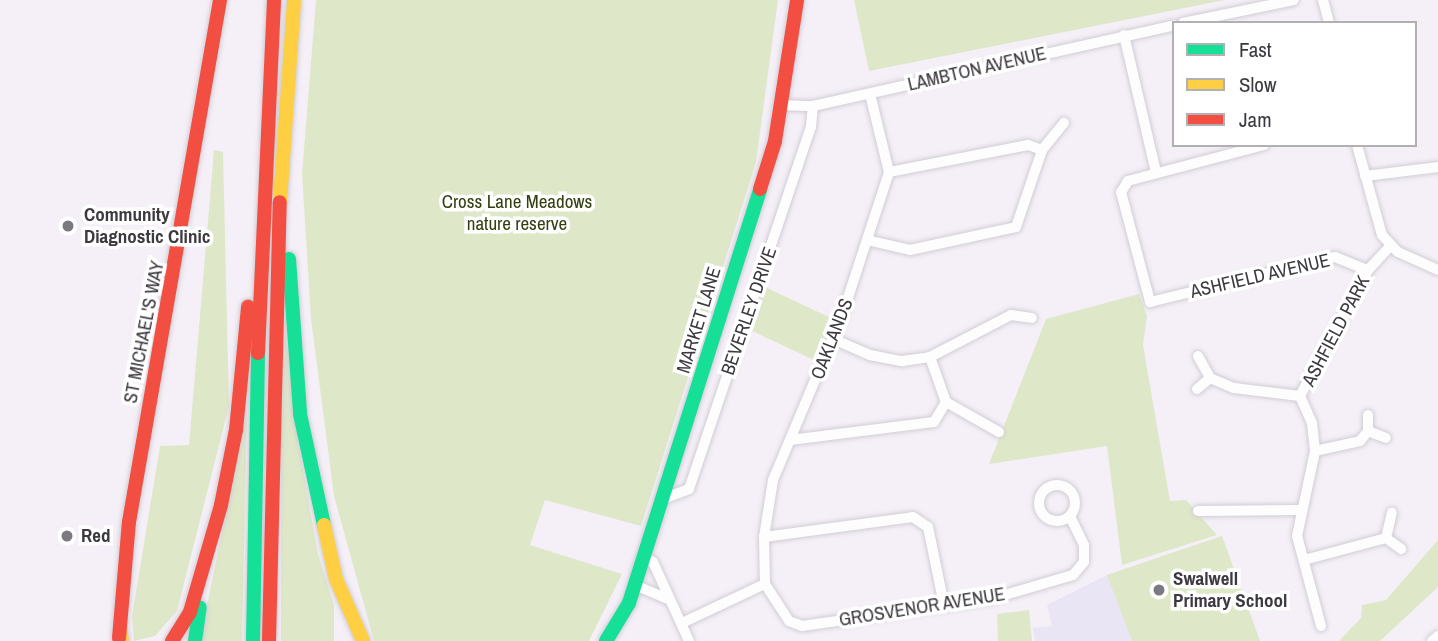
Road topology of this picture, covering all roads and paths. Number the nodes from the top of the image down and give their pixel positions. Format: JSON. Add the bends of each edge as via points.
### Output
{"nodes":[{"id":1,"x":220,"y":0,"type":"edge"},
{"id":2,"x":274,"y":0,"type":"edge"},
{"id":3,"x":294,"y":0,"type":"edge"},
{"id":4,"x":797,"y":0,"type":"edge"},
{"id":5,"x":1294,"y":0,"type":"edge"},
{"id":6,"x":1323,"y":0,"type":"edge"},
{"id":7,"x":1193,"y":21,"type":"edge"},
{"id":8,"x":1328,"y":21,"type":"edge"},
{"id":9,"x":1172,"y":25,"type":"edge"},
{"id":10,"x":1124,"y":35,"type":"junction"},
{"id":11,"x":291,"y":42,"type":"junction"},
{"id":12,"x":268,"y":93,"type":"junction"},
{"id":13,"x":870,"y":94,"type":"junction"},
{"id":14,"x":780,"y":105,"type":"junction"},
{"id":15,"x":813,"y":106,"type":"junction"},
{"id":16,"x":1064,"y":123,"type":"dead end"},
{"id":17,"x":1257,"y":147,"type":"edge"},
{"id":18,"x":1358,"y":147,"type":"edge"},
{"id":19,"x":1042,"y":150,"type":"junction"},
{"id":20,"x":1438,"y":167,"type":"edge"},
{"id":21,"x":889,"y":172,"type":"junction"},
{"id":22,"x":1156,"y":173,"type":"junction"},
{"id":23,"x":1365,"y":176,"type":"junction"},
{"id":24,"x":867,"y":240,"type":"junction"},
{"id":25,"x":1390,"y":246,"type":"junction"},
{"id":26,"x":1368,"y":270,"type":"junction"},
{"id":27,"x":1438,"y":270,"type":"edge"},
{"id":28,"x":1032,"y":318,"type":"dead end"},
{"id":29,"x":833,"y":339,"type":"junction"},
{"id":30,"x":1198,"y":356,"type":"dead end"},
{"id":31,"x":930,"y":357,"type":"junction"},
{"id":32,"x":1210,"y":378,"type":"junction"},
{"id":33,"x":1197,"y":389,"type":"dead end"},
{"id":34,"x":1300,"y":396,"type":"junction"},
{"id":35,"x":946,"y":402,"type":"junction"},
{"id":36,"x":1368,"y":415,"type":"dead end"},
{"id":37,"x":1368,"y":431,"type":"junction"},
{"id":38,"x":999,"y":432,"type":"dead end"},
{"id":39,"x":1386,"y":438,"type":"dead end"},
{"id":40,"x":790,"y":440,"type":"junction"},
{"id":41,"x":1315,"y":451,"type":"junction"},
{"id":42,"x":663,"y":499,"type":"junction"},
{"id":43,"x":1300,"y":510,"type":"junction"},
{"id":44,"x":1198,"y":511,"type":"dead end"},
{"id":45,"x":1392,"y":513,"type":"dead end"},
{"id":46,"x":1070,"y":516,"type":"dead end"},
{"id":47,"x":764,"y":537,"type":"junction"},
{"id":48,"x":1386,"y":538,"type":"junction"},
{"id":49,"x":209,"y":548,"type":"junction"},
{"id":50,"x":1401,"y":549,"type":"dead end"},
{"id":51,"x":644,"y":557,"type":"junction"},
{"id":52,"x":1304,"y":560,"type":"junction"},
{"id":53,"x":765,"y":584,"type":"junction"},
{"id":54,"x":635,"y":585,"type":"junction"},
{"id":55,"x":668,"y":599,"type":"junction"},
{"id":56,"x":944,"y":605,"type":"junction"},
{"id":57,"x":682,"y":623,"type":"junction"},
{"id":58,"x":353,"y":625,"type":"junction"},
{"id":59,"x":1321,"y":626,"type":"dead end"},
{"id":60,"x":1438,"y":636,"type":"edge"},
{"id":61,"x":120,"y":637,"type":"edge"},
{"id":62,"x":172,"y":641,"type":"edge"},
{"id":63,"x":195,"y":641,"type":"edge"},
{"id":64,"x":253,"y":641,"type":"edge"},
{"id":65,"x":270,"y":641,"type":"edge"},
{"id":66,"x":356,"y":641,"type":"edge"},
{"id":67,"x":363,"y":641,"type":"edge"},
{"id":68,"x":606,"y":641,"type":"edge"},
{"id":69,"x":689,"y":641,"type":"edge"},
{"id":70,"x":1432,"y":641,"type":"edge"}],
"edges":[{"from":1,"to":61,"type":"main road","name":"ST MICHAEL'S WAY","via":[[129,522]]},
{"from":2,"to":12,"type":"main road"},
{"from":3,"to":11,"type":"main road"},
{"from":4,"to":14,"type":"main road","name":"MARKET LANE"},
{"from":5,"to":7,"type":"street"},
{"from":6,"to":8,"type":"street"},
{"from":9,"to":10,"type":"street","name":"LAMBTON AVENUE"},
{"from":10,"to":13,"type":"street","name":"LAMBTON AVENUE"},
{"from":10,"to":22,"type":"street"},
{"from":11,"to":58,"type":"main road","via":[[296,109],[288,266],[294,370],[336,579]]},
{"from":11,"to":65,"type":"main road","via":[[278,248]]},
{"from":12,"to":49,"type":"main road","via":[[239,406]]},
{"from":12,"to":64,"type":"main road"},
{"from":13,"to":15,"type":"street","name":"LAMBTON AVENUE"},
{"from":13,"to":21,"type":"street"},
{"from":14,"to":15,"type":"street","name":"LAMBTON AVENUE"},
{"from":14,"to":42,"type":"main road","name":"MARKET LANE","via":[[775,141]]},
{"from":15,"to":42,"type":"street","name":"BEVERLEY DRIVE","via":[[811,127],[689,489]]},
{"from":16,"to":19,"type":"street"},
{"from":17,"to":22,"type":"street"},
{"from":18,"to":23,"type":"street"},
{"from":19,"to":21,"type":"street","via":[[1028,145]]},
{"from":19,"to":24,"type":"street","via":[[1016,227],[910,250]]},
{"from":20,"to":23,"type":"street"},
{"from":21,"to":24,"type":"street","name":"OAKLANDS"},
{"from":22,"to":26,"type":"street","name":"ASHFIELD AVENUE","via":[[1128,181],[1121,192],[1150,302],[1335,257]]},
{"from":23,"to":25,"type":"street","via":[[1382,235]]},
{"from":24,"to":29,"type":"street","name":"OAKLANDS"},
{"from":25,"to":26,"type":"street","name":"ASHFIELD PARK"},
{"from":25,"to":27,"type":"street"},
{"from":26,"to":34,"type":"street","name":"ASHFIELD PARK"},
{"from":28,"to":31,"type":"street","via":[[1011,315]]},
{"from":29,"to":31,"type":"street","via":[[891,359]]},
{"from":29,"to":40,"type":"street","name":"OAKLANDS"},
{"from":30,"to":32,"type":"street"},
{"from":31,"to":35,"type":"street"},
{"from":32,"to":33,"type":"street"},
{"from":32,"to":34,"type":"street","via":[[1234,388]]},
{"from":34,"to":41,"type":"street","name":"ASHFIELD PARK","via":[[1312,423]]},
{"from":35,"to":38,"type":"street"},
{"from":35,"to":40,"type":"street","via":[[934,422],[914,428]]},
{"from":36,"to":37,"type":"street"},
{"from":37,"to":39,"type":"street"},
{"from":37,"to":41,"type":"street","via":[[1360,441]]},
{"from":40,"to":47,"type":"street","name":"OAKLANDS","via":[[773,480]]},
{"from":41,"to":43,"type":"street","name":"ASHFIELD PARK"},
{"from":42,"to":51,"type":"main road","name":"MARKET LANE"},
{"from":43,"to":44,"type":"street"},
{"from":43,"to":52,"type":"street","name":"ASHFIELD PARK","via":[[1297,537]]},
{"from":45,"to":48,"type":"street"},
{"from":46,"to":56,"type":"street","name":"GROSVENOR AVENUE","via":[[1084,545],[1084,562],[1073,575],[991,599]]},
{"from":47,"to":53,"type":"street","name":"OAKLANDS"},
{"from":47,"to":56,"type":"street","via":[[913,517],[928,527]]},
{"from":48,"to":50,"type":"street"},
{"from":48,"to":52,"type":"street"},
{"from":49,"to":62,"type":"main road","via":[[190,612]]},
{"from":49,"to":63,"type":"main road"},
{"from":51,"to":54,"type":"main road","name":"MARKET LANE"},
{"from":51,"to":55,"type":"street","via":[[653,562]]},
{"from":52,"to":59,"type":"street","name":"ASHFIELD PARK"},
{"from":53,"to":56,"type":"street","name":"GROSVENOR AVENUE","via":[[789,621],[802,626]]},
{"from":53,"to":57,"type":"street"},
{"from":54,"to":55,"type":"street"},
{"from":54,"to":68,"type":"main road","name":"MARKET LANE"},
{"from":55,"to":57,"type":"street"},
{"from":57,"to":69,"type":"street"},
{"from":58,"to":66,"type":"main road"},
{"from":58,"to":67,"type":"main road"},
{"from":60,"to":70,"type":"street"}]}
